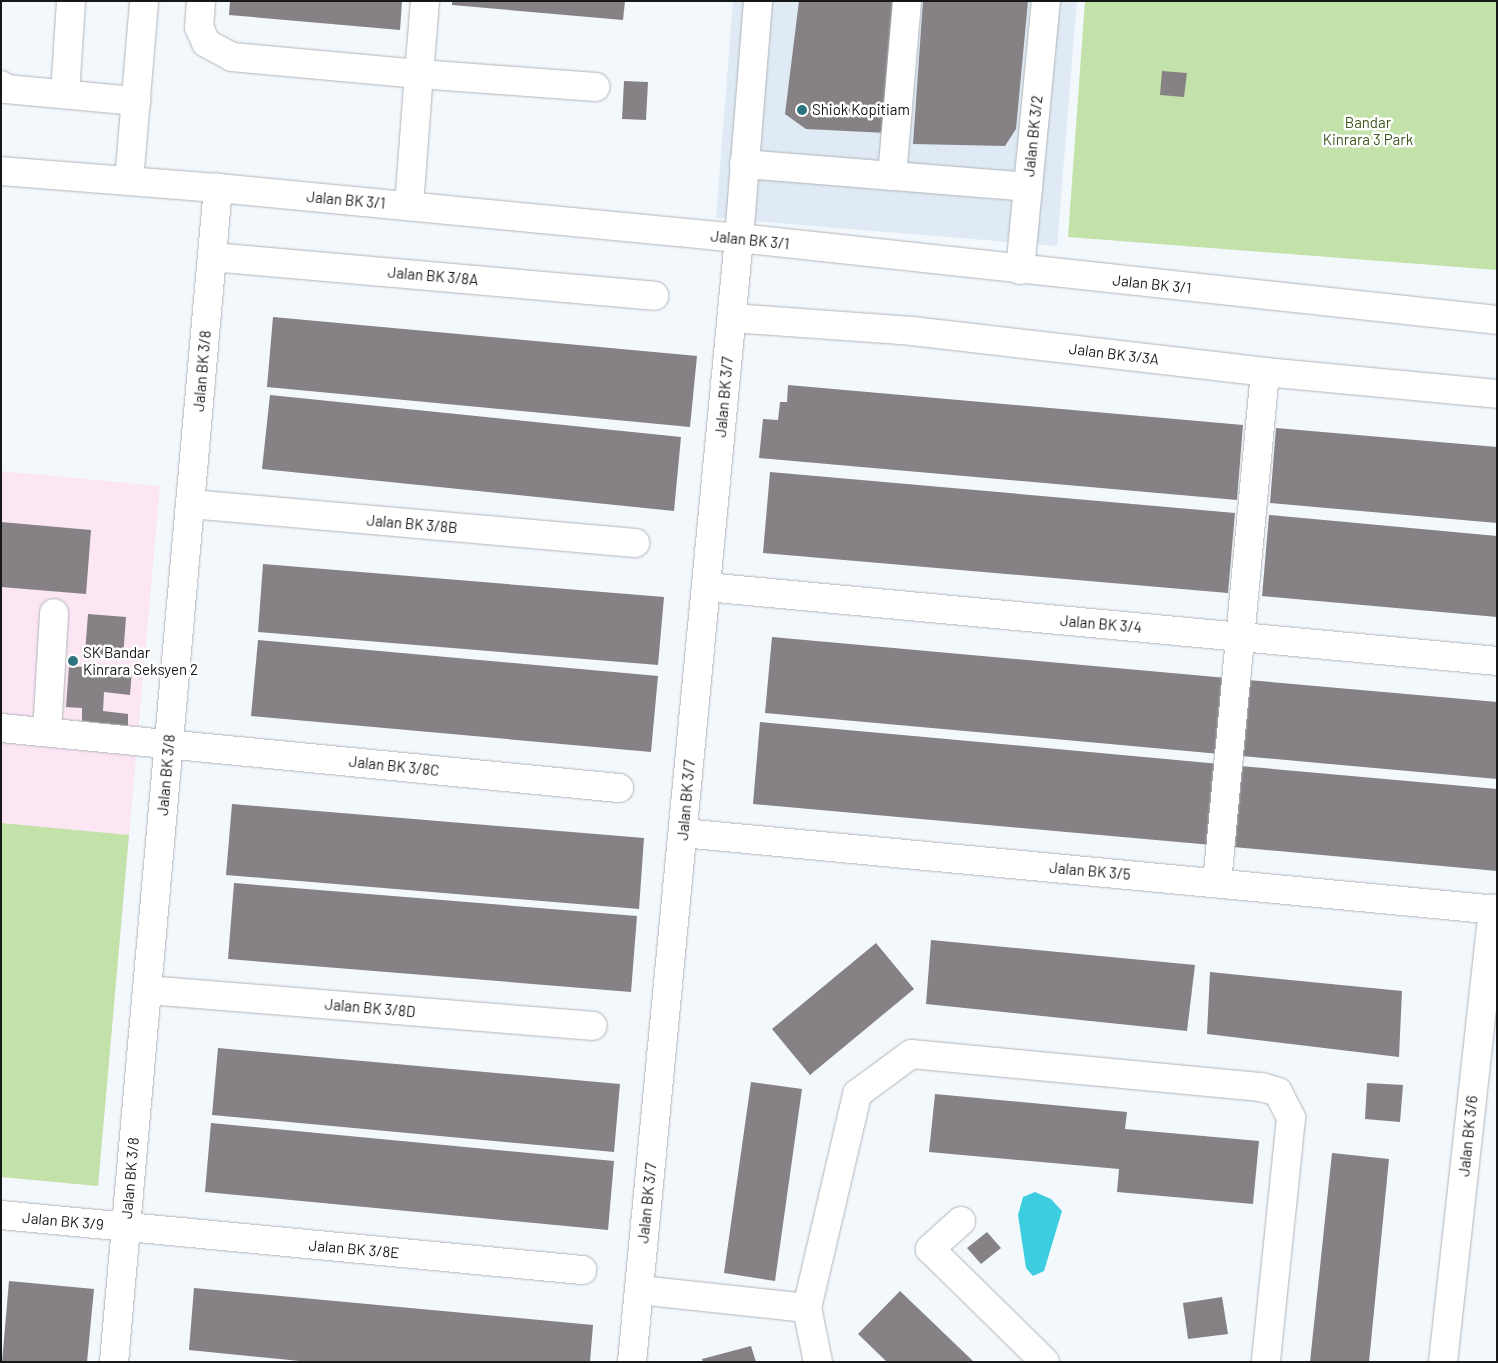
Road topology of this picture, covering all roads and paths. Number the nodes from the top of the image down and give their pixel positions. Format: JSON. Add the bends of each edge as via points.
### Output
{"nodes":[{"id":1,"x":71,"y":1,"type":"edge"},
{"id":2,"x":144,"y":1,"type":"edge"},
{"id":3,"x":201,"y":1,"type":"edge"},
{"id":4,"x":425,"y":1,"type":"edge"},
{"id":5,"x":758,"y":1,"type":"edge"},
{"id":6,"x":906,"y":1,"type":"edge"},
{"id":7,"x":1046,"y":1,"type":"edge"},
{"id":8,"x":419,"y":74,"type":"junction"},
{"id":9,"x":1,"y":85,"type":"edge"},
{"id":10,"x":596,"y":87,"type":"dead end"},
{"id":11,"x":65,"y":94,"type":"junction"},
{"id":12,"x":136,"y":101,"type":"junction"},
{"id":13,"x":744,"y":164,"type":"junction"},
{"id":14,"x":1,"y":171,"type":"edge"},
{"id":15,"x":892,"y":176,"type":"junction"},
{"id":16,"x":130,"y":181,"type":"junction"},
{"id":17,"x":1028,"y":187,"type":"junction"},
{"id":18,"x":218,"y":188,"type":"junction"},
{"id":19,"x":409,"y":206,"type":"junction"},
{"id":20,"x":739,"y":238,"type":"junction"},
{"id":21,"x":212,"y":257,"type":"junction"},
{"id":22,"x":1020,"y":270,"type":"junction"},
{"id":23,"x":654,"y":296,"type":"dead end"},
{"id":24,"x":732,"y":318,"type":"junction"},
{"id":25,"x":1497,"y":320,"type":"edge"},
{"id":26,"x":1265,"y":372,"type":"junction"},
{"id":27,"x":1497,"y":394,"type":"edge"},
{"id":28,"x":190,"y":504,"type":"junction"},
{"id":29,"x":635,"y":543,"type":"dead end"},
{"id":30,"x":706,"y":587,"type":"junction"},
{"id":31,"x":54,"y":612,"type":"dead end"},
{"id":32,"x":1240,"y":637,"type":"junction"},
{"id":33,"x":1497,"y":661,"type":"edge"},
{"id":34,"x":1,"y":728,"type":"edge"},
{"id":35,"x":47,"y":732,"type":"junction"},
{"id":36,"x":168,"y":744,"type":"junction"},
{"id":37,"x":619,"y":788,"type":"dead end"},
{"id":38,"x":683,"y":833,"type":"junction"},
{"id":39,"x":1217,"y":883,"type":"junction"},
{"id":40,"x":1495,"y":909,"type":"edge"},
{"id":41,"x":147,"y":990,"type":"junction"},
{"id":42,"x":593,"y":1026,"type":"dead end"},
{"id":43,"x":1,"y":1215,"type":"edge"},
{"id":44,"x":961,"y":1221,"type":"dead end"},
{"id":45,"x":125,"y":1227,"type":"junction"},
{"id":46,"x":582,"y":1270,"type":"dead end"},
{"id":47,"x":639,"y":1290,"type":"junction"},
{"id":48,"x":807,"y":1308,"type":"junction"},
{"id":49,"x":114,"y":1362,"type":"edge"},
{"id":50,"x":632,"y":1362,"type":"edge"},
{"id":51,"x":818,"y":1362,"type":"edge"},
{"id":52,"x":1045,"y":1362,"type":"edge"},
{"id":53,"x":1266,"y":1362,"type":"edge"},
{"id":54,"x":1443,"y":1362,"type":"edge"}],
"edges":[{"from":1,"to":11,"type":"street"},
{"from":2,"to":12,"type":"street"},
{"from":3,"to":8,"type":"street","via":[[199,27],[206,43],[232,57]]},
{"from":4,"to":8,"type":"street"},
{"from":5,"to":13,"type":"street"},
{"from":6,"to":15,"type":"street"},
{"from":7,"to":17,"type":"street","name":"Jalan BK 3/2"},
{"from":8,"to":10,"type":"street"},
{"from":8,"to":19,"type":"street"},
{"from":9,"to":11,"type":"street","via":[[6,89]]},
{"from":11,"to":12,"type":"street"},
{"from":12,"to":16,"type":"street"},
{"from":13,"to":15,"type":"street"},
{"from":13,"to":20,"type":"street"},
{"from":14,"to":16,"type":"street","name":"Jalan BK 3/1"},
{"from":15,"to":17,"type":"street"},
{"from":16,"to":18,"type":"street","name":"Jalan BK 3/1"},
{"from":17,"to":22,"type":"street","name":"Jalan BK 3/2"},
{"from":18,"to":19,"type":"street","name":"Jalan BK 3/1"},
{"from":18,"to":21,"type":"street","name":"Jalan BK 3/8"},
{"from":19,"to":20,"type":"street","name":"Jalan BK 3/1"},
{"from":20,"to":22,"type":"street","name":"Jalan BK 3/1"},
{"from":20,"to":24,"type":"street","name":"Jalan BK 3/7"},
{"from":21,"to":23,"type":"street","name":"Jalan BK 3/8A"},
{"from":21,"to":28,"type":"street","name":"Jalan BK 3/8"},
{"from":22,"to":25,"type":"street","name":"Jalan BK 3/1"},
{"from":24,"to":26,"type":"street","name":"Jalan BK 3/3A","via":[[912,331]]},
{"from":24,"to":30,"type":"street","name":"Jalan BK 3/7"},
{"from":26,"to":27,"type":"street","name":"Jalan BK 3/3A"},
{"from":26,"to":32,"type":"street"},
{"from":28,"to":29,"type":"street","name":"Jalan BK 3/8B"},
{"from":28,"to":36,"type":"street","name":"Jalan BK 3/8"},
{"from":30,"to":32,"type":"street","name":"Jalan BK 3/4"},
{"from":30,"to":38,"type":"street","name":"Jalan BK 3/7"},
{"from":31,"to":35,"type":"street"},
{"from":32,"to":33,"type":"street","name":"Jalan BK 3/4"},
{"from":32,"to":39,"type":"street"},
{"from":34,"to":35,"type":"street","name":"Jalan BK 3/8C"},
{"from":35,"to":36,"type":"street","name":"Jalan BK 3/8C"},
{"from":36,"to":37,"type":"street","name":"Jalan BK 3/8C"},
{"from":36,"to":41,"type":"street","name":"Jalan BK 3/8"},
{"from":38,"to":39,"type":"street","name":"Jalan BK 3/5"},
{"from":38,"to":47,"type":"street","name":"Jalan BK 3/7"},
{"from":39,"to":40,"type":"street","name":"Jalan BK 3/5"},
{"from":40,"to":54,"type":"street","name":"Jalan BK 3/6"},
{"from":41,"to":42,"type":"street","name":"Jalan BK 3/8D"},
{"from":41,"to":45,"type":"street","name":"Jalan BK 3/8"},
{"from":43,"to":45,"type":"street","name":"Jalan BK 3/9"},
{"from":44,"to":52,"type":"street","via":[[930,1248]]},
{"from":45,"to":46,"type":"street","name":"Jalan BK 3/8E"},
{"from":45,"to":49,"type":"street","name":"Jalan BK 3/8"},
{"from":47,"to":48,"type":"street"},
{"from":47,"to":50,"type":"street","name":"Jalan BK 3/7"},
{"from":48,"to":51,"type":"street"},
{"from":48,"to":53,"type":"street","via":[[858,1094],[910,1054],[1261,1087],[1278,1092],[1291,1118]]}]}
